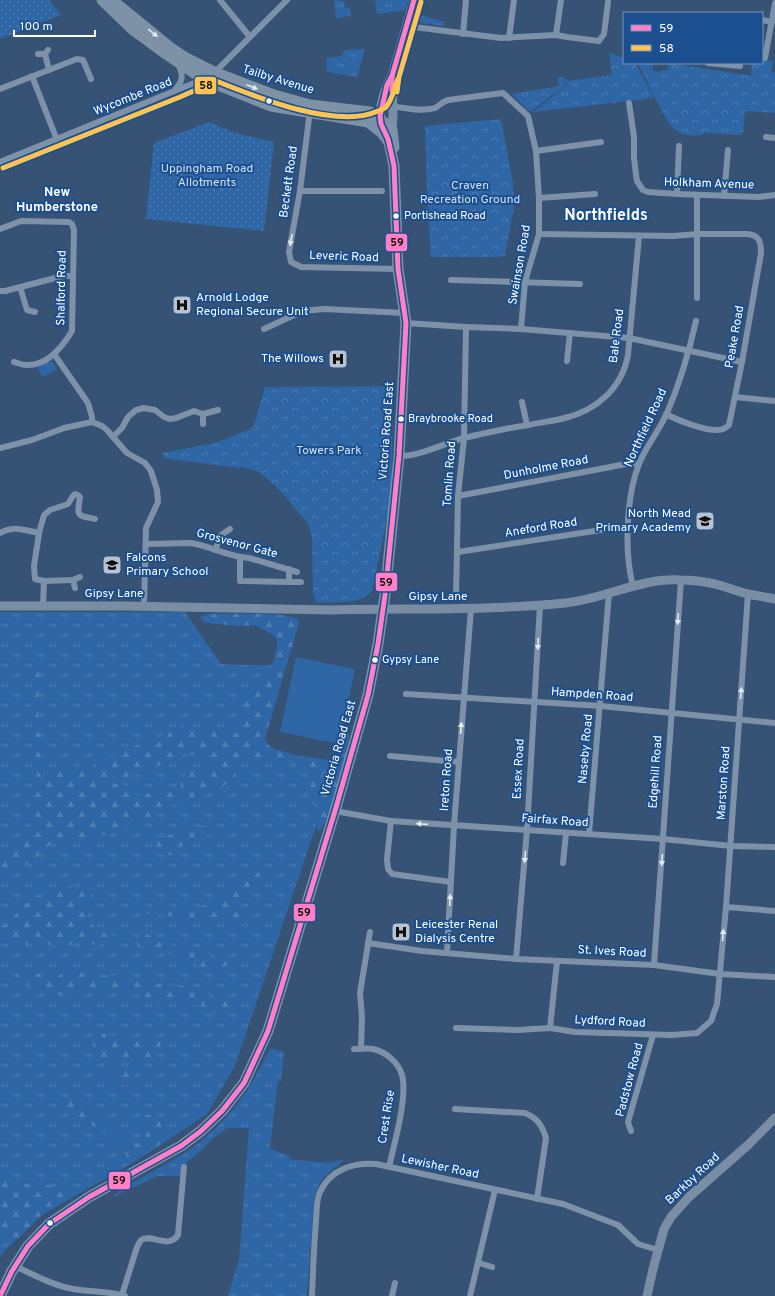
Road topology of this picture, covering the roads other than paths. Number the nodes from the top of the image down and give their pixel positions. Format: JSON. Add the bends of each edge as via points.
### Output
{"nodes":[{"id":1,"x":102,"y":0,"type":"edge"},
{"id":2,"x":112,"y":0,"type":"edge"},
{"id":3,"x":220,"y":0,"type":"edge"},
{"id":4,"x":287,"y":0,"type":"edge"},
{"id":5,"x":414,"y":0,"type":"edge"},
{"id":6,"x":466,"y":0,"type":"edge"},
{"id":7,"x":514,"y":0,"type":"edge"},
{"id":8,"x":561,"y":0,"type":"edge"},
{"id":9,"x":608,"y":2,"type":"dead end"},
{"id":10,"x":775,"y":2,"type":"edge"},
{"id":11,"x":763,"y":20,"type":"edge"},
{"id":12,"x":772,"y":22,"type":"junction"},
{"id":13,"x":135,"y":25,"type":"junction"},
{"id":14,"x":406,"y":26,"type":"junction"},
{"id":15,"x":463,"y":34,"type":"junction"},
{"id":16,"x":556,"y":34,"type":"junction"},
{"id":17,"x":250,"y":37,"type":"junction"},
{"id":18,"x":509,"y":38,"type":"junction"},
{"id":19,"x":44,"y":53,"type":"dead end"},
{"id":20,"x":765,"y":58,"type":"dead end"},
{"id":21,"x":177,"y":62,"type":"junction"},
{"id":22,"x":719,"y":64,"type":"edge"},
{"id":23,"x":740,"y":66,"type":"dead end"},
{"id":24,"x":49,"y":70,"type":"junction"},
{"id":25,"x":216,"y":72,"type":"junction"},
{"id":26,"x":91,"y":74,"type":"dead end"},
{"id":27,"x":32,"y":76,"type":"junction"},
{"id":28,"x":203,"y":79,"type":"junction"},
{"id":29,"x":0,"y":89,"type":"edge"},
{"id":30,"x":173,"y":92,"type":"junction"},
{"id":31,"x":629,"y":103,"type":"dead end"},
{"id":32,"x":385,"y":108,"type":"junction"},
{"id":33,"x":310,"y":109,"type":"junction"},
{"id":34,"x":362,"y":118,"type":"junction"},
{"id":35,"x":392,"y":130,"type":"junction"},
{"id":36,"x":766,"y":137,"type":"dead end"},
{"id":37,"x":775,"y":138,"type":"edge"},
{"id":38,"x":57,"y":140,"type":"junction"},
{"id":39,"x":389,"y":142,"type":"junction"},
{"id":40,"x":601,"y":142,"type":"dead end"},
{"id":41,"x":679,"y":146,"type":"dead end"},
{"id":42,"x":728,"y":150,"type":"dead end"},
{"id":43,"x":536,"y":151,"type":"junction"},
{"id":44,"x":0,"y":162,"type":"edge"},
{"id":45,"x":394,"y":166,"type":"junction"},
{"id":46,"x":300,"y":191,"type":"junction"},
{"id":47,"x":382,"y":191,"type":"dead end"},
{"id":48,"x":595,"y":194,"type":"dead end"},
{"id":49,"x":677,"y":194,"type":"junction"},
{"id":50,"x":697,"y":195,"type":"junction"},
{"id":51,"x":775,"y":195,"type":"edge"},
{"id":52,"x":724,"y":196,"type":"junction"},
{"id":53,"x":539,"y":198,"type":"junction"},
{"id":54,"x":0,"y":230,"type":"edge"},
{"id":55,"x":538,"y":234,"type":"junction"},
{"id":56,"x":698,"y":234,"type":"junction"},
{"id":57,"x":639,"y":236,"type":"junction"},
{"id":58,"x":291,"y":262,"type":"joint"},
{"id":59,"x":398,"y":269,"type":"junction"},
{"id":60,"x":73,"y":276,"type":"junction"},
{"id":61,"x":451,"y":280,"type":"dead end"},
{"id":62,"x":525,"y":282,"type":"junction"},
{"id":63,"x":580,"y":284,"type":"dead end"},
{"id":64,"x":20,"y":287,"type":"junction"},
{"id":65,"x":0,"y":291,"type":"edge"},
{"id":66,"x":697,"y":298,"type":"dead end"},
{"id":67,"x":35,"y":312,"type":"dead end"},
{"id":68,"x":405,"y":318,"type":"junction"},
{"id":69,"x":696,"y":321,"type":"dead end"},
{"id":70,"x":466,"y":327,"type":"junction"},
{"id":71,"x":264,"y":329,"type":"dead end"},
{"id":72,"x":520,"y":329,"type":"junction"},
{"id":73,"x":570,"y":333,"type":"junction"},
{"id":74,"x":629,"y":338,"type":"junction"},
{"id":75,"x":689,"y":351,"type":"junction"},
{"id":76,"x":54,"y":354,"type":"junction"},
{"id":77,"x":567,"y":361,"type":"dead end"},
{"id":78,"x":14,"y":362,"type":"dead end"},
{"id":79,"x":742,"y":362,"type":"junction"},
{"id":80,"x":735,"y":397,"type":"junction"},
{"id":81,"x":775,"y":401,"type":"edge"},
{"id":82,"x":522,"y":402,"type":"dead end"},
{"id":83,"x":218,"y":410,"type":"dead end"},
{"id":84,"x":203,"y":414,"type":"junction"},
{"id":85,"x":666,"y":414,"type":"junction"},
{"id":86,"x":92,"y":422,"type":"junction"},
{"id":87,"x":203,"y":424,"type":"dead end"},
{"id":88,"x":527,"y":425,"type":"junction"},
{"id":89,"x":113,"y":436,"type":"junction"},
{"id":90,"x":464,"y":438,"type":"junction"},
{"id":91,"x":0,"y":448,"type":"edge"},
{"id":92,"x":399,"y":456,"type":"junction"},
{"id":93,"x":639,"y":464,"type":"junction"},
{"id":94,"x":458,"y":496,"type":"junction"},
{"id":95,"x":95,"y":519,"type":"dead end"},
{"id":96,"x":627,"y":526,"type":"junction"},
{"id":97,"x":230,"y":529,"type":"dead end"},
{"id":98,"x":0,"y":533,"type":"edge"},
{"id":99,"x":39,"y":533,"type":"junction"},
{"id":100,"x":146,"y":544,"type":"junction"},
{"id":101,"x":215,"y":550,"type":"junction"},
{"id":102,"x":458,"y":552,"type":"junction"},
{"id":103,"x":240,"y":558,"type":"junction"},
{"id":104,"x":289,"y":569,"type":"junction"},
{"id":105,"x":297,"y":572,"type":"dead end"},
{"id":106,"x":80,"y":577,"type":"dead end"},
{"id":107,"x":74,"y":580,"type":"junction"},
{"id":108,"x":681,"y":580,"type":"junction"},
{"id":109,"x":44,"y":581,"type":"junction"},
{"id":110,"x":289,"y":582,"type":"junction"},
{"id":111,"x":301,"y":582,"type":"dead end"},
{"id":112,"x":633,"y":586,"type":"junction"},
{"id":113,"x":75,"y":588,"type":"dead end"},
{"id":114,"x":609,"y":593,"type":"junction"},
{"id":115,"x":748,"y":594,"type":"junction"},
{"id":116,"x":456,"y":599,"type":"dead end"},
{"id":117,"x":775,"y":599,"type":"edge"},
{"id":118,"x":540,"y":605,"type":"junction"},
{"id":119,"x":0,"y":606,"type":"edge"},
{"id":120,"x":43,"y":606,"type":"junction"},
{"id":121,"x":144,"y":606,"type":"junction"},
{"id":122,"x":383,"y":609,"type":"junction"},
{"id":123,"x":471,"y":609,"type":"junction"},
{"id":124,"x":406,"y":694,"type":"dead end"},
{"id":125,"x":464,"y":698,"type":"junction"},
{"id":126,"x":534,"y":702,"type":"junction"},
{"id":127,"x":601,"y":706,"type":"junction"},
{"id":128,"x":671,"y":712,"type":"junction"},
{"id":129,"x":740,"y":719,"type":"junction"},
{"id":130,"x":775,"y":723,"type":"edge"},
{"id":131,"x":390,"y":756,"type":"dead end"},
{"id":132,"x":459,"y":762,"type":"junction"},
{"id":133,"x":335,"y":811,"type":"junction"},
{"id":134,"x":391,"y":821,"type":"junction"},
{"id":135,"x":454,"y":826,"type":"junction"},
{"id":136,"x":527,"y":830,"type":"junction"},
{"id":137,"x":566,"y":833,"type":"junction"},
{"id":138,"x":589,"y":834,"type":"junction"},
{"id":139,"x":663,"y":839,"type":"junction"},
{"id":140,"x":731,"y":846,"type":"junction"},
{"id":141,"x":775,"y":847,"type":"edge"},
{"id":142,"x":564,"y":863,"type":"dead end"},
{"id":143,"x":451,"y":882,"type":"junction"},
{"id":144,"x":726,"y":907,"type":"junction"},
{"id":145,"x":775,"y":911,"type":"edge"},
{"id":146,"x":370,"y":932,"type":"dead end"},
{"id":147,"x":368,"y":943,"type":"junction"},
{"id":148,"x":447,"y":952,"type":"junction"},
{"id":149,"x":516,"y":959,"type":"junction"},
{"id":150,"x":557,"y":961,"type":"junction"},
{"id":151,"x":654,"y":965,"type":"junction"},
{"id":152,"x":720,"y":974,"type":"junction"},
{"id":153,"x":775,"y":977,"type":"edge"},
{"id":154,"x":456,"y":1028,"type":"dead end"},
{"id":155,"x":550,"y":1028,"type":"junction"},
{"id":156,"x":653,"y":1035,"type":"junction"},
{"id":157,"x":455,"y":1109,"type":"dead end"},
{"id":158,"x":775,"y":1118,"type":"edge"},
{"id":159,"x":631,"y":1131,"type":"dead end"},
{"id":160,"x":184,"y":1167,"type":"dead end"},
{"id":161,"x":389,"y":1167,"type":"junction"},
{"id":162,"x":495,"y":1190,"type":"junction"},
{"id":163,"x":537,"y":1199,"type":"junction"},
{"id":164,"x":658,"y":1250,"type":"junction"},
{"id":165,"x":479,"y":1263,"type":"junction"},
{"id":166,"x":492,"y":1267,"type":"dead end"},
{"id":167,"x":14,"y":1268,"type":"junction"},
{"id":168,"x":395,"y":1283,"type":"dead end"},
{"id":169,"x":0,"y":1286,"type":"edge"},
{"id":170,"x":77,"y":1293,"type":"edge"},
{"id":171,"x":0,"y":1296,"type":"edge"},
{"id":172,"x":124,"y":1296,"type":"edge"},
{"id":173,"x":312,"y":1296,"type":"edge"},
{"id":174,"x":392,"y":1296,"type":"edge"},
{"id":175,"x":470,"y":1296,"type":"edge"},
{"id":176,"x":648,"y":1296,"type":"edge"}],
"edges":[{"from":1,"to":13,"type":"highway"},
{"from":2,"to":13,"type":"highway"},
{"from":3,"to":17,"type":"street"},
{"from":4,"to":17,"type":"street","name":"Wycombe Road"},
{"from":5,"to":14,"type":"street"},
{"from":6,"to":15,"type":"street"},
{"from":7,"to":18,"type":"street"},
{"from":8,"to":16,"type":"street"},
{"from":9,"to":16,"type":"street","via":[[605,30],[601,40]]},
{"from":10,"to":12,"type":"street"},
{"from":11,"to":12,"type":"street"},
{"from":12,"to":20,"type":"street"},
{"from":13,"to":21,"type":"highway","name":"Tailby Avenue"},
{"from":13,"to":25,"type":"highway","name":"Tailby Avenue","one_way":true,"via":[[186,58]]},
{"from":14,"to":15,"type":"street"},
{"from":14,"to":32,"type":"street","via":[[392,76],[387,85]]},
{"from":15,"to":18,"type":"street"},
{"from":16,"to":18,"type":"street"},
{"from":17,"to":25,"type":"street","name":"Wycombe Road"},
{"from":19,"to":24,"type":"street"},
{"from":21,"to":28,"type":"highway","name":"Tailby Avenue"},
{"from":21,"to":30,"type":"street","via":[[182,75],[181,83]]},
{"from":22,"to":23,"type":"street"},
{"from":24,"to":26,"type":"street","via":[[77,59],[83,60]]},
{"from":24,"to":27,"type":"street"},
{"from":25,"to":28,"type":"street","name":"Wycombe Road"},
{"from":25,"to":33,"type":"highway","name":"Tailby Avenue","one_way":true},
{"from":27,"to":29,"type":"street"},
{"from":27,"to":38,"type":"street"},
{"from":28,"to":30,"type":"street","name":"Wycombe Road"},
{"from":28,"to":33,"type":"highway","name":"Tailby Avenue","via":[[271,106]]},
{"from":30,"to":38,"type":"street","name":"Wycombe Road"},
{"from":31,"to":49,"type":"street","name":"Holkham Avenue","via":[[637,181],[643,190],[648,192]]},
{"from":32,"to":34,"type":"highway","name":"Tailby Avenue","via":[[370,112]]},
{"from":32,"to":34,"type":"street","name":"Tailby Avenue","via":[[373,106]]},
{"from":32,"to":35,"type":"street"},
{"from":32,"to":35,"type":"highway","name":"Tailby Avenue","via":[[387,124]]},
{"from":32,"to":39,"type":"street","via":[[381,124]]},
{"from":32,"to":43,"type":"street","name":"Swainson Road","via":[[435,108],[448,100],[500,93],[506,95],[528,116]]},
{"from":33,"to":34,"type":"highway","name":"Tailby Avenue"},
{"from":33,"to":46,"type":"street","name":"Beckett Road"},
{"from":34,"to":39,"type":"highway"},
{"from":35,"to":45,"type":"highway"},
{"from":36,"to":37,"type":"street"},
{"from":38,"to":44,"type":"street","name":"Wycombe Road"},
{"from":39,"to":45,"type":"highway","name":"Victoria Road East"},
{"from":40,"to":43,"type":"street"},
{"from":41,"to":49,"type":"street"},
{"from":42,"to":52,"type":"street"},
{"from":43,"to":53,"type":"street","name":"Swainson Road"},
{"from":45,"to":59,"type":"highway","name":"Victoria Road East"},
{"from":46,"to":47,"type":"street"},
{"from":46,"to":58,"type":"street","name":"Beckett Road","one_way":true,"via":[[289,252]]},
{"from":48,"to":53,"type":"street"},
{"from":49,"to":50,"type":"street","name":"Holkham Avenue"},
{"from":50,"to":52,"type":"street","name":"Holkham Avenue"},
{"from":50,"to":56,"type":"street"},
{"from":51,"to":52,"type":"street","name":"Holkham Avenue"},
{"from":53,"to":55,"type":"street","name":"Swainson Road"},
{"from":54,"to":60,"type":"street","name":"Shalford Road","via":[[21,221],[69,222],[74,230]]},
{"from":55,"to":57,"type":"street"},
{"from":55,"to":62,"type":"street","name":"Swainson Road"},
{"from":56,"to":57,"type":"street"},
{"from":56,"to":66,"type":"street"},
{"from":56,"to":79,"type":"street","name":"Peake Road","via":[[754,235],[758,238],[761,248]]},
{"from":57,"to":74,"type":"street","name":"Bale Road"},
{"from":58,"to":59,"type":"street","name":"Leveric Road","via":[[301,267]]},
{"from":59,"to":68,"type":"highway","name":"Victoria Road East"},
{"from":60,"to":64,"type":"street","via":[[63,276]]},
{"from":60,"to":76,"type":"street","name":"Shalford Road","via":[[72,331]]},
{"from":61,"to":62,"type":"street"},
{"from":62,"to":63,"type":"street"},
{"from":62,"to":72,"type":"street","name":"Swainson Road"},
{"from":64,"to":65,"type":"street"},
{"from":64,"to":67,"type":"street","via":[[27,310]]},
{"from":68,"to":70,"type":"street"},
{"from":68,"to":71,"type":"street","via":[[324,309],[303,311]]},
{"from":68,"to":92,"type":"highway","name":"Victoria Road East"},
{"from":69,"to":75,"type":"street"},
{"from":70,"to":72,"type":"street"},
{"from":70,"to":90,"type":"street","name":"Tomlin Road"},
{"from":72,"to":73,"type":"street"},
{"from":73,"to":74,"type":"street"},
{"from":73,"to":77,"type":"street"},
{"from":74,"to":75,"type":"street"},
{"from":74,"to":88,"type":"street","name":"Bale Road","via":[[626,368],[603,400],[586,411],[565,418]]},
{"from":75,"to":79,"type":"street"},
{"from":75,"to":85,"type":"street","name":"Northfield Road"},
{"from":76,"to":78,"type":"street","name":"Shalford Road","via":[[37,364]]},
{"from":76,"to":86,"type":"street","via":[[88,402]]},
{"from":79,"to":80,"type":"street","name":"Peake Road"},
{"from":80,"to":81,"type":"street"},
{"from":80,"to":85,"type":"street","name":"Peake Road","via":[[729,425],[718,430],[678,421]]},
{"from":82,"to":88,"type":"street"},
{"from":83,"to":84,"type":"street"},
{"from":84,"to":87,"type":"street"},
{"from":84,"to":89,"type":"street","via":[[194,411],[170,418],[155,410],[144,408],[136,410],[128,417],[122,428]]},
{"from":85,"to":93,"type":"street","name":"Northfield Road"},
{"from":86,"to":89,"type":"street","via":[[102,426]]},
{"from":86,"to":91,"type":"street"},
{"from":88,"to":90,"type":"street","name":"Bale Road"},
{"from":89,"to":100,"type":"street","via":[[127,453],[145,464],[157,490],[158,502],[146,528]]},
{"from":90,"to":92,"type":"street","name":"Bale Road","via":[[410,456]]},
{"from":90,"to":94,"type":"street","name":"Tomlin Road"},
{"from":92,"to":122,"type":"highway","name":"Victoria Road East"},
{"from":93,"to":94,"type":"street","name":"Dunholme Road","via":[[626,464]]},
{"from":93,"to":96,"type":"street","name":"Northfield Road","via":[[633,484]]},
{"from":94,"to":102,"type":"street","name":"Tomlin Road"},
{"from":95,"to":99,"type":"street","via":[[78,514],[80,497],[75,494],[70,503],[46,512]]},
{"from":96,"to":102,"type":"street","name":"Aneford Road"},
{"from":96,"to":112,"type":"street","name":"Northfield Road","via":[[629,572]]},
{"from":97,"to":101,"type":"street","via":[[221,535]]},
{"from":98,"to":99,"type":"street","via":[[16,528]]},
{"from":99,"to":109,"type":"street","via":[[34,566],[35,579]]},
{"from":100,"to":101,"type":"street","name":"Grosvenor Gate","via":[[191,542]]},
{"from":100,"to":121,"type":"street"},
{"from":101,"to":103,"type":"street","name":"Grosvenor Gate"},
{"from":102,"to":116,"type":"street","name":"Tomlin Road"},
{"from":103,"to":104,"type":"street","name":"Grosvenor Gate"},
{"from":103,"to":110,"type":"street","via":[[240,581]]},
{"from":104,"to":105,"type":"street","name":"Grosvenor Gate"},
{"from":104,"to":110,"type":"street"},
{"from":106,"to":107,"type":"street"},
{"from":107,"to":109,"type":"street"},
{"from":107,"to":113,"type":"street"},
{"from":108,"to":112,"type":"street","name":"Gipsy Lane","via":[[661,580]]},
{"from":108,"to":115,"type":"street","name":"Gipsy Lane","via":[[711,583]]},
{"from":108,"to":128,"type":"street","name":"Edgehill Road","one_way":true},
{"from":109,"to":120,"type":"street"},
{"from":110,"to":111,"type":"street"},
{"from":112,"to":114,"type":"street","name":"Gipsy Lane"},
{"from":114,"to":118,"type":"street","name":"Gipsy Lane","via":[[586,600]]},
{"from":114,"to":127,"type":"street","name":"Naseby Road"},
{"from":115,"to":117,"type":"street","name":"Gipsy Lane"},
{"from":129,"to":115,"type":"street","name":"Marston Road","one_way":true},
{"from":118,"to":123,"type":"street","name":"Gipsy Lane"},
{"from":118,"to":126,"type":"street","name":"Essex Road","one_way":true},
{"from":119,"to":120,"type":"street","name":"Gipsy Lane"},
{"from":120,"to":121,"type":"street","name":"Gipsy Lane"},
{"from":121,"to":122,"type":"street","name":"Gipsy Lane"},
{"from":122,"to":123,"type":"street","name":"Gipsy Lane"},
{"from":122,"to":133,"type":"highway","name":"Victoria Road East","via":[[368,695]]},
{"from":123,"to":125,"type":"street","name":"Ireton Road"},
{"from":124,"to":125,"type":"street","name":"Hampden Road"},
{"from":125,"to":126,"type":"street","name":"Hampden Road"},
{"from":132,"to":125,"type":"street","name":"Ireton Road","one_way":true},
{"from":126,"to":127,"type":"street","name":"Hampden Road"},
{"from":126,"to":136,"type":"street","name":"Essex Road"},
{"from":127,"to":128,"type":"street","name":"Hampden Road"},
{"from":127,"to":138,"type":"street","name":"Naseby Road"},
{"from":128,"to":129,"type":"street","name":"Hampden Road"},
{"from":128,"to":139,"type":"street","name":"Edgehill Road"},
{"from":129,"to":130,"type":"street","name":"Hampden Road"},
{"from":129,"to":140,"type":"street","name":"Marston Road"},
{"from":131,"to":132,"type":"street"},
{"from":132,"to":135,"type":"street","name":"Ireton Road"},
{"from":133,"to":134,"type":"street","name":"Fairfax Road"},
{"from":133,"to":167,"type":"highway","name":"Victoria Road East","via":[[268,1031],[244,1083],[202,1131],[181,1146],[89,1197],[49,1224],[28,1246]]},
{"from":135,"to":134,"type":"street","name":"Fairfax Road","one_way":true},
{"from":134,"to":143,"type":"street","via":[[387,859],[388,869],[392,874]]},
{"from":135,"to":136,"type":"street","name":"Fairfax Road"},
{"from":135,"to":143,"type":"street","name":"Ireton Road"},
{"from":136,"to":137,"type":"street","name":"Fairfax Road"},
{"from":136,"to":149,"type":"street","name":"Essex Road","one_way":true},
{"from":137,"to":138,"type":"street","name":"Fairfax Road"},
{"from":137,"to":142,"type":"street"},
{"from":138,"to":139,"type":"street","name":"Fairfax Road"},
{"from":139,"to":140,"type":"street","name":"Fairfax Road"},
{"from":139,"to":151,"type":"street","name":"Edgehill Road","one_way":true},
{"from":140,"to":141,"type":"street","name":"Fairfax Road"},
{"from":140,"to":144,"type":"street","name":"Marston Road"},
{"from":148,"to":143,"type":"street","name":"Ireton Road","one_way":true},
{"from":144,"to":145,"type":"street"},
{"from":152,"to":144,"type":"street","name":"Marston Road","one_way":true},
{"from":146,"to":147,"type":"street","name":"Crest Rise"},
{"from":147,"to":148,"type":"street","name":"St. Ives Road","via":[[402,949]]},
{"from":147,"to":161,"type":"street","name":"Crest Rise","via":[[360,993],[362,1017],[358,1049],[372,1049],[392,1059],[402,1075],[403,1083],[401,1112]]},
{"from":148,"to":149,"type":"street","name":"St. Ives Road"},
{"from":149,"to":150,"type":"street","name":"St. Ives Road"},
{"from":150,"to":151,"type":"street","name":"St. Ives Road"},
{"from":150,"to":155,"type":"street"},
{"from":151,"to":152,"type":"street","name":"St. Ives Road"},
{"from":152,"to":153,"type":"street","name":"St. Ives Road"},
{"from":152,"to":156,"type":"street","name":"Lydford Road","via":[[717,1004],[711,1021],[697,1033]]},
{"from":154,"to":155,"type":"street","name":"Lydford Road"},
{"from":155,"to":156,"type":"street","name":"Lydford Road","via":[[576,1032]]},
{"from":156,"to":159,"type":"street","name":"Padstow Road","via":[[628,1122]]},
{"from":157,"to":163,"type":"street","via":[[525,1113],[534,1116],[544,1129],[546,1138]]},
{"from":158,"to":164,"type":"street","name":"Barkby Road","via":[[671,1216]]},
{"from":160,"to":172,"type":"street","via":[[178,1235],[165,1242],[148,1238],[141,1240]]},
{"from":161,"to":162,"type":"street","name":"Lewisher Road"},
{"from":161,"to":173,"type":"street","name":"Lewisher Road","via":[[367,1163],[351,1166],[333,1176],[319,1194],[313,1249]]},
{"from":162,"to":163,"type":"street","name":"Lewisher Road"},
{"from":162,"to":165,"type":"street"},
{"from":163,"to":164,"type":"street","name":"Lewisher Road","via":[[563,1204],[618,1225],[638,1244]]},
{"from":164,"to":176,"type":"street","name":"Barkby Road"},
{"from":165,"to":166,"type":"street"},
{"from":165,"to":175,"type":"street"},
{"from":167,"to":169,"type":"highway","name":"Victoria Road East"},
{"from":167,"to":170,"type":"street"},
{"from":167,"to":171,"type":"highway","name":"Victoria Road East"},
{"from":168,"to":174,"type":"street"},
{"from":170,"to":172,"type":"street"}]}
